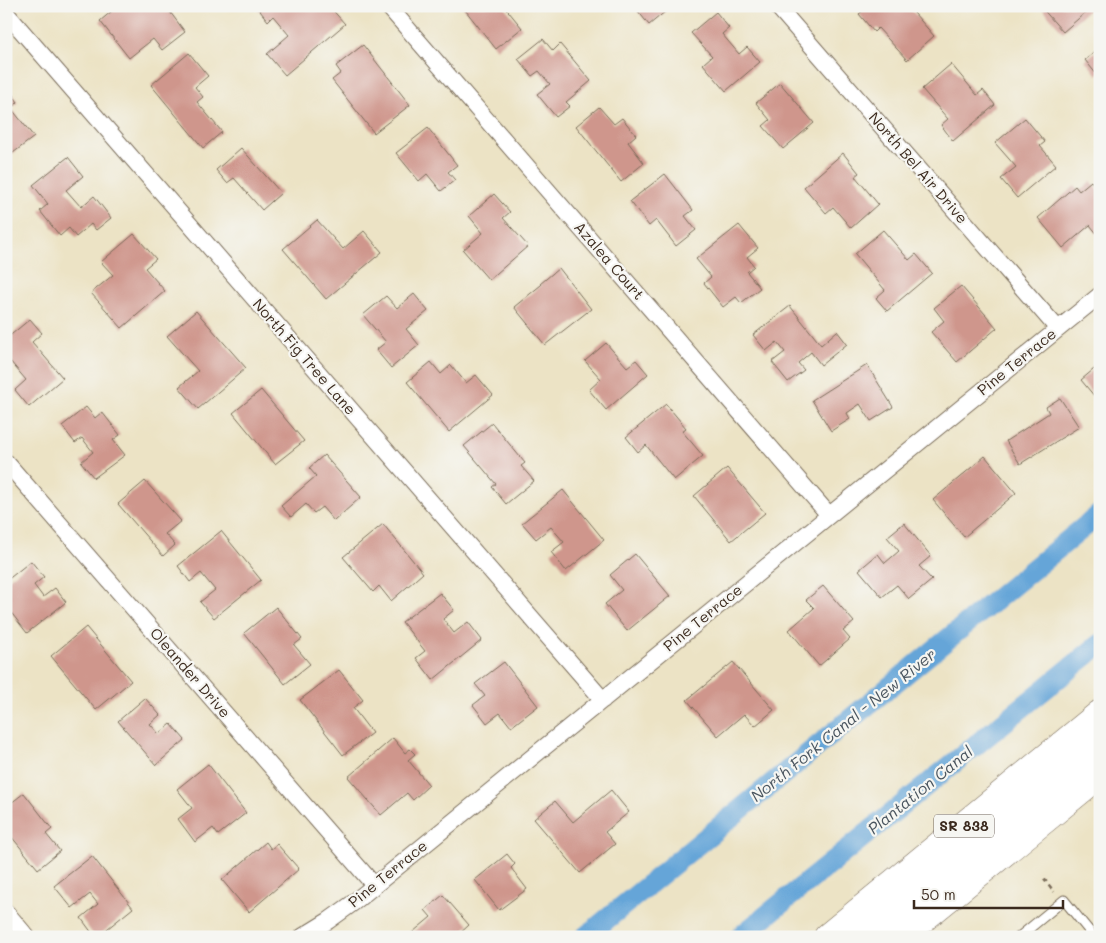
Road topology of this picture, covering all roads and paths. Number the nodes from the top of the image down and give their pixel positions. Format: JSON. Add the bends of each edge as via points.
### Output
{"nodes":[{"id":1,"x":388,"y":6,"type":"edge"},
{"id":2,"x":778,"y":6,"type":"edge"},
{"id":3,"x":6,"y":13,"type":"edge"},
{"id":4,"x":1100,"y":295,"type":"edge"},
{"id":5,"x":1058,"y":329,"type":"junction"},
{"id":6,"x":6,"y":462,"type":"edge"},
{"id":7,"x":829,"y":515,"type":"junction"},
{"id":8,"x":603,"y":700,"type":"junction"},
{"id":9,"x":1100,"y":714,"type":"edge"},
{"id":10,"x":1100,"y":735,"type":"edge"},
{"id":11,"x":1100,"y":774,"type":"edge"},
{"id":12,"x":1044,"y":879,"type":"dead end"},
{"id":13,"x":374,"y":885,"type":"junction"},
{"id":14,"x":1055,"y":892,"type":"dead end"},
{"id":15,"x":6,"y":912,"type":"edge"},
{"id":16,"x":27,"y":937,"type":"edge"},
{"id":17,"x":302,"y":937,"type":"edge"},
{"id":18,"x":828,"y":937,"type":"edge"},
{"id":19,"x":865,"y":937,"type":"edge"},
{"id":20,"x":900,"y":937,"type":"edge"},
{"id":21,"x":1019,"y":937,"type":"edge"},
{"id":22,"x":1094,"y":937,"type":"edge"}],
"edges":[{"from":1,"to":7,"type":"street","name":"Azalea Court"},
{"from":2,"to":5,"type":"street","name":"North Bel Air Drive"},
{"from":3,"to":8,"type":"street","name":"North Fig Tree Lane"},
{"from":4,"to":5,"type":"street","name":"Pine Terrace"},
{"from":5,"to":7,"type":"street","name":"Pine Terrace"},
{"from":6,"to":13,"type":"street","name":"Oleander Drive"},
{"from":7,"to":8,"type":"street","name":"Pine Terrace"},
{"from":8,"to":13,"type":"street","name":"Pine Terrace"},
{"from":9,"to":18,"type":"highway","number":"SR 838"},
{"from":10,"to":19,"type":"highway","via":[[1091,751]]},
{"from":11,"to":20,"type":"highway","number":"SR 838"},
{"from":12,"to":14,"type":"path"},
{"from":13,"to":17,"type":"street","name":"Pine Terrace","via":[[347,908]]},
{"from":15,"to":16,"type":"street"},
{"from":21,"to":22,"type":"lane","via":[[1064,900]]}]}
